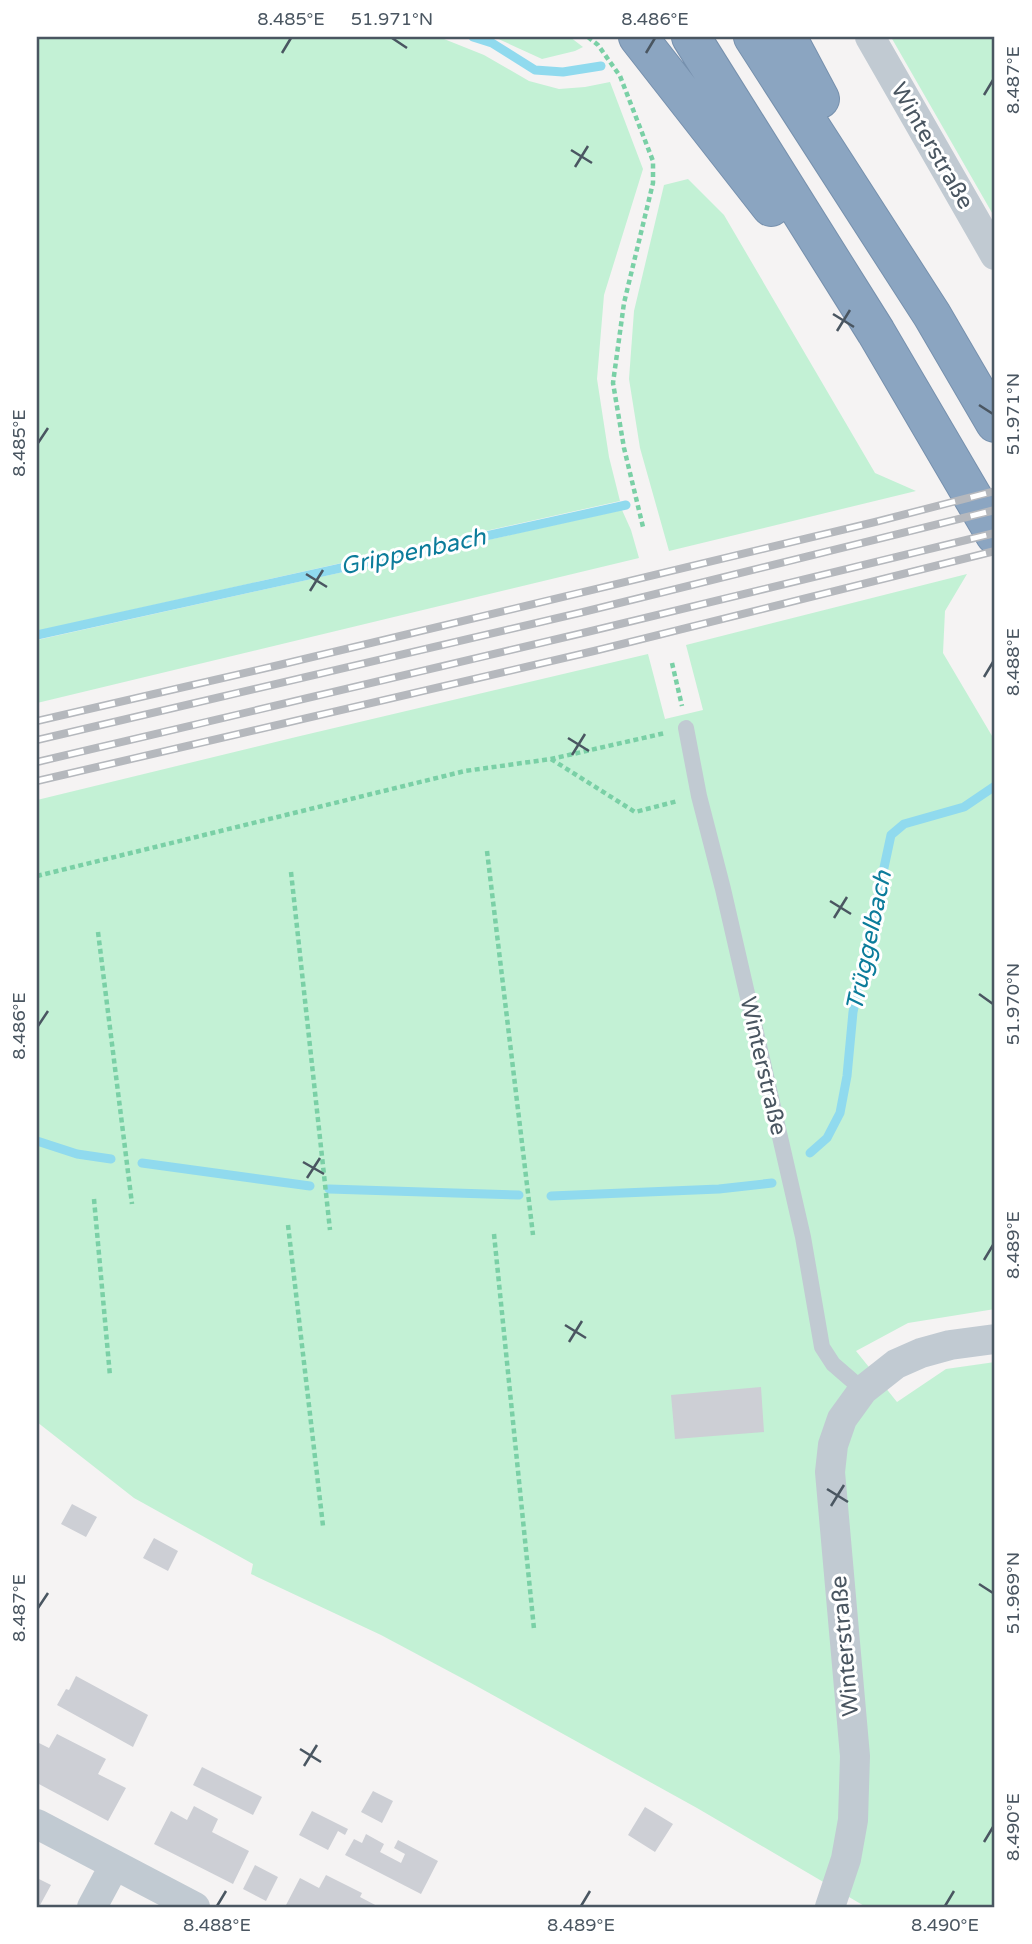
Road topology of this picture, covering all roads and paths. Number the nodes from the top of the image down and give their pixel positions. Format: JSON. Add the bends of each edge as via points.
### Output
{"nodes":[{"id":1,"x":588,"y":37,"type":"edge"},
{"id":2,"x":638,"y":37,"type":"edge"},
{"id":3,"x":691,"y":37,"type":"edge"},
{"id":4,"x":753,"y":37,"type":"edge"},
{"id":5,"x":787,"y":37,"type":"edge"},
{"id":6,"x":870,"y":37,"type":"edge"},
{"id":7,"x":995,"y":255,"type":"edge"},
{"id":8,"x":932,"y":315,"type":"junction"},
{"id":9,"x":876,"y":332,"type":"junction"},
{"id":10,"x":995,"y":423,"type":"edge"},
{"id":11,"x":643,"y":527,"type":"dead end"},
{"id":12,"x":995,"y":535,"type":"edge"},
{"id":13,"x":672,"y":663,"type":"dead end"},
{"id":14,"x":686,"y":728,"type":"junction"},
{"id":15,"x":551,"y":759,"type":"junction"},
{"id":16,"x":699,"y":796,"type":"junction"},
{"id":17,"x":487,"y":851,"type":"dead end"},
{"id":18,"x":291,"y":873,"type":"dead end"},
{"id":19,"x":37,"y":876,"type":"edge"},
{"id":20,"x":98,"y":932,"type":"dead end"},
{"id":21,"x":94,"y":1199,"type":"dead end"},
{"id":22,"x":132,"y":1204,"type":"dead end"},
{"id":23,"x":288,"y":1225,"type":"dead end"},
{"id":24,"x":330,"y":1230,"type":"dead end"},
{"id":25,"x":494,"y":1234,"type":"dead end"},
{"id":26,"x":533,"y":1235,"type":"dead end"},
{"id":27,"x":995,"y":1339,"type":"edge"},
{"id":28,"x":110,"y":1376,"type":"dead end"},
{"id":29,"x":863,"y":1390,"type":"junction"},
{"id":30,"x":323,"y":1526,"type":"dead end"},
{"id":31,"x":534,"y":1629,"type":"dead end"},
{"id":32,"x":37,"y":1824,"type":"edge"},
{"id":33,"x":114,"y":1866,"type":"junction"},
{"id":34,"x":92,"y":1907,"type":"edge"},
{"id":35,"x":195,"y":1907,"type":"edge"},
{"id":36,"x":830,"y":1907,"type":"edge"}],
"edges":[{"from":1,"to":11,"type":"path","via":[[620,76],[653,161],[653,183],[624,303],[612,383]]},
{"from":2,"to":9,"type":"highway","via":[[787,228]]},
{"from":3,"to":9,"type":"highway"},
{"from":4,"to":8,"type":"highway"},
{"from":5,"to":8,"type":"highway"},
{"from":6,"to":7,"type":"street","name":"Winterstraße"},
{"from":8,"to":10,"type":"highway"},
{"from":9,"to":12,"type":"highway"},
{"from":13,"to":14,"type":"path"},
{"from":14,"to":15,"type":"path"},
{"from":14,"to":16,"type":"lane","name":"Winterstraße"},
{"from":15,"to":16,"type":"path","via":[[635,812]]},
{"from":15,"to":19,"type":"path","via":[[464,771]]},
{"from":16,"to":29,"type":"lane","name":"Winterstraße","via":[[803,1237],[822,1347],[832,1364]]},
{"from":17,"to":26,"type":"path"},
{"from":18,"to":24,"type":"path"},
{"from":20,"to":22,"type":"path"},
{"from":21,"to":28,"type":"path"},
{"from":23,"to":30,"type":"path"},
{"from":25,"to":31,"type":"path"},
{"from":27,"to":29,"type":"street","name":"Winterstraße","via":[[921,1353],[896,1364]]},
{"from":29,"to":36,"type":"street","name":"Winterstraße","via":[[842,1419],[830,1472],[855,1756],[853,1820]]},
{"from":32,"to":33,"type":"street"},
{"from":33,"to":34,"type":"street"},
{"from":33,"to":35,"type":"street"}]}
